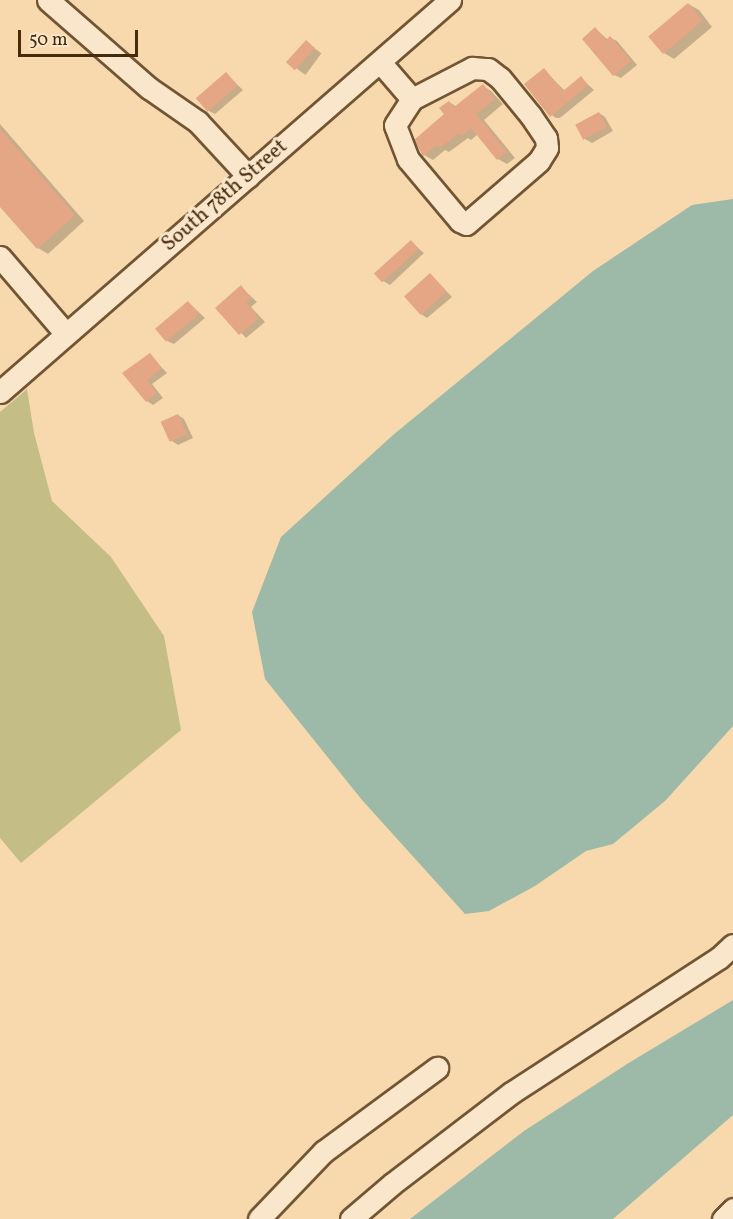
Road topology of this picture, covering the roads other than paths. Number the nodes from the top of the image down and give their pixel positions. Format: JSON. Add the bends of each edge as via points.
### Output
{"nodes":[{"id":1,"x":48,"y":0,"type":"edge"},
{"id":2,"x":450,"y":0,"type":"edge"},
{"id":3,"x":380,"y":62,"type":"junction"},
{"id":4,"x":412,"y":99,"type":"junction"},
{"id":5,"x":248,"y":176,"type":"junction"},
{"id":6,"x":0,"y":257,"type":"edge"},
{"id":7,"x":66,"y":334,"type":"junction"},
{"id":8,"x":0,"y":392,"type":"edge"},
{"id":9,"x":733,"y":945,"type":"edge"},
{"id":10,"x":437,"y":1068,"type":"dead end"},
{"id":11,"x":733,"y":1209,"type":"edge"},
{"id":12,"x":259,"y":1219,"type":"edge"},
{"id":13,"x":351,"y":1219,"type":"edge"},
{"id":14,"x":723,"y":1219,"type":"edge"}],
"edges":[{"from":1,"to":5,"type":"street","via":[[149,88],[198,122]]},
{"from":2,"to":3,"type":"street","name":"South 78th Street"},
{"from":3,"to":4,"type":"street"},
{"from":3,"to":5,"type":"street","name":"South 78th Street"},
{"from":4,"to":4,"type":"street","via":[[395,125],[399,141],[408,159],[466,224],[547,148],[546,138],[531,116],[488,69],[472,68]]},
{"from":5,"to":7,"type":"street","name":"South 78th Street"},
{"from":6,"to":7,"type":"street"},
{"from":7,"to":8,"type":"street","name":"South 78th Street"},
{"from":9,"to":13,"type":"street","via":[[719,958],[511,1093]]},
{"from":10,"to":12,"type":"street","via":[[323,1152]]},
{"from":11,"to":14,"type":"street"}]}
